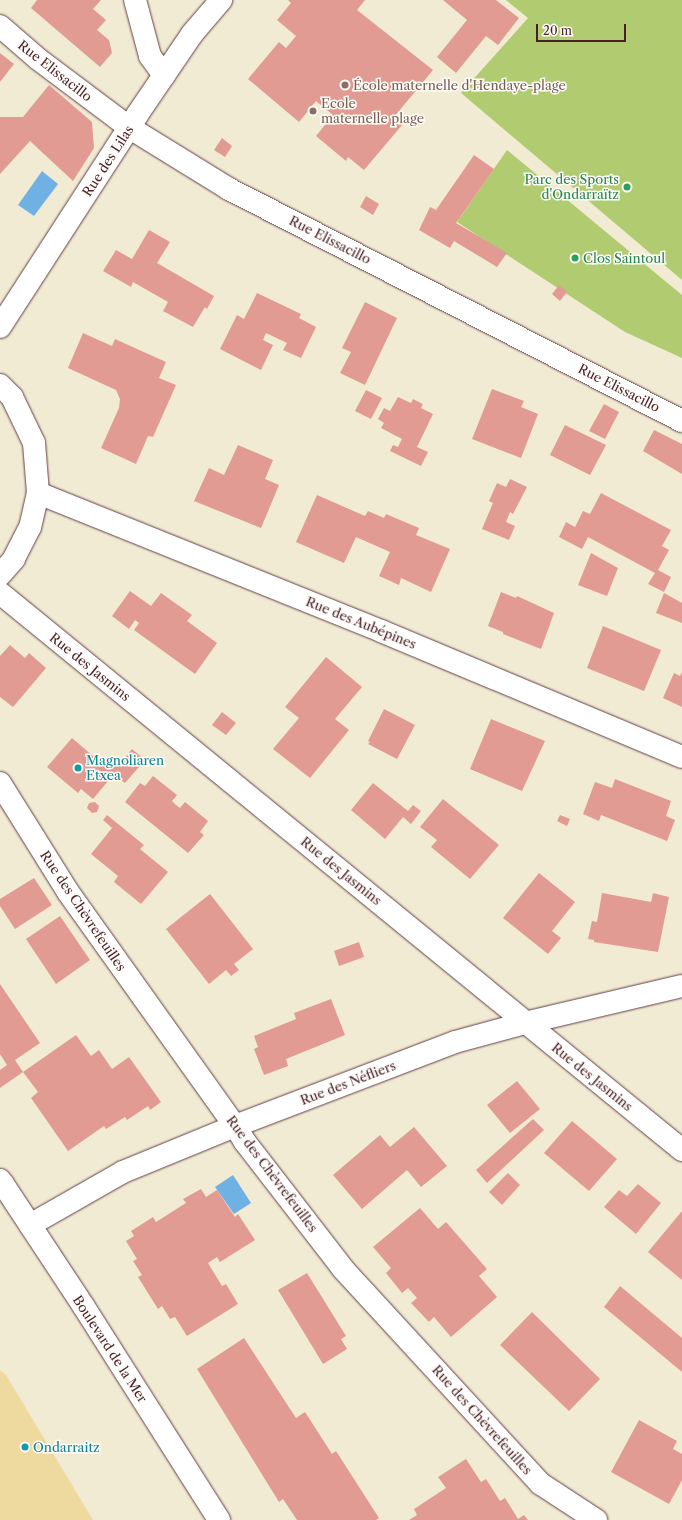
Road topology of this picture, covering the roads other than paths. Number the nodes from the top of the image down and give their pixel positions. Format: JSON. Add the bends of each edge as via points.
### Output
{"nodes":[{"id":1,"x":135,"y":0,"type":"edge"},
{"id":2,"x":221,"y":0,"type":"edge"},
{"id":3,"x":0,"y":26,"type":"edge"},
{"id":4,"x":164,"y":75,"type":"junction"},
{"id":5,"x":130,"y":128,"type":"junction"},
{"id":6,"x":0,"y":327,"type":"edge"},
{"id":7,"x":0,"y":385,"type":"edge"},
{"id":8,"x":682,"y":421,"type":"edge"},
{"id":9,"x":38,"y":493,"type":"junction"},
{"id":10,"x":0,"y":575,"type":"edge"},
{"id":11,"x":0,"y":593,"type":"edge"},
{"id":12,"x":682,"y":757,"type":"edge"},
{"id":13,"x":0,"y":783,"type":"edge"},
{"id":14,"x":682,"y":986,"type":"edge"},
{"id":15,"x":525,"y":1023,"type":"junction"},
{"id":16,"x":236,"y":1126,"type":"junction"},
{"id":17,"x":682,"y":1150,"type":"edge"},
{"id":18,"x":2,"y":1182,"type":"edge"},
{"id":19,"x":30,"y":1225,"type":"junction"},
{"id":20,"x":219,"y":1520,"type":"edge"},
{"id":21,"x":596,"y":1520,"type":"edge"}],
"edges":[{"from":1,"to":4,"type":"street","via":[[150,56]]},
{"from":2,"to":4,"type":"street","name":"Rue des Lilas","via":[[192,34]]},
{"from":3,"to":5,"type":"street","name":"Rue Elissacillo","via":[[38,59]]},
{"from":4,"to":5,"type":"street","name":"Rue des Lilas"},
{"from":5,"to":6,"type":"street","name":"Rue des Lilas"},
{"from":5,"to":8,"type":"street","name":"Rue Elissacillo","via":[[229,189]]},
{"from":7,"to":9,"type":"street","via":[[12,397],[34,443]]},
{"from":9,"to":10,"type":"street","via":[[30,527],[14,559]]},
{"from":9,"to":12,"type":"street","name":"Rue des Aubépines","via":[[388,634]]},
{"from":11,"to":15,"type":"street","name":"Rue des Jasmins"},
{"from":13,"to":16,"type":"street","name":"Rue des Chèvrefeuilles","via":[[68,892]]},
{"from":14,"to":15,"type":"street","name":"Rue des Néfliers"},
{"from":15,"to":16,"type":"street","name":"Rue des Néfliers","via":[[455,1042]]},
{"from":15,"to":17,"type":"street","name":"Rue des Jasmins"},
{"from":16,"to":19,"type":"street","name":"Rue des Néfliers","via":[[123,1172]]},
{"from":16,"to":21,"type":"street","name":"Rue des Chèvrefeuilles","via":[[245,1142],[348,1275],[541,1484]]},
{"from":18,"to":19,"type":"street","name":"Boulevard de la Mer"},
{"from":19,"to":20,"type":"street","name":"Boulevard de la Mer"}]}
